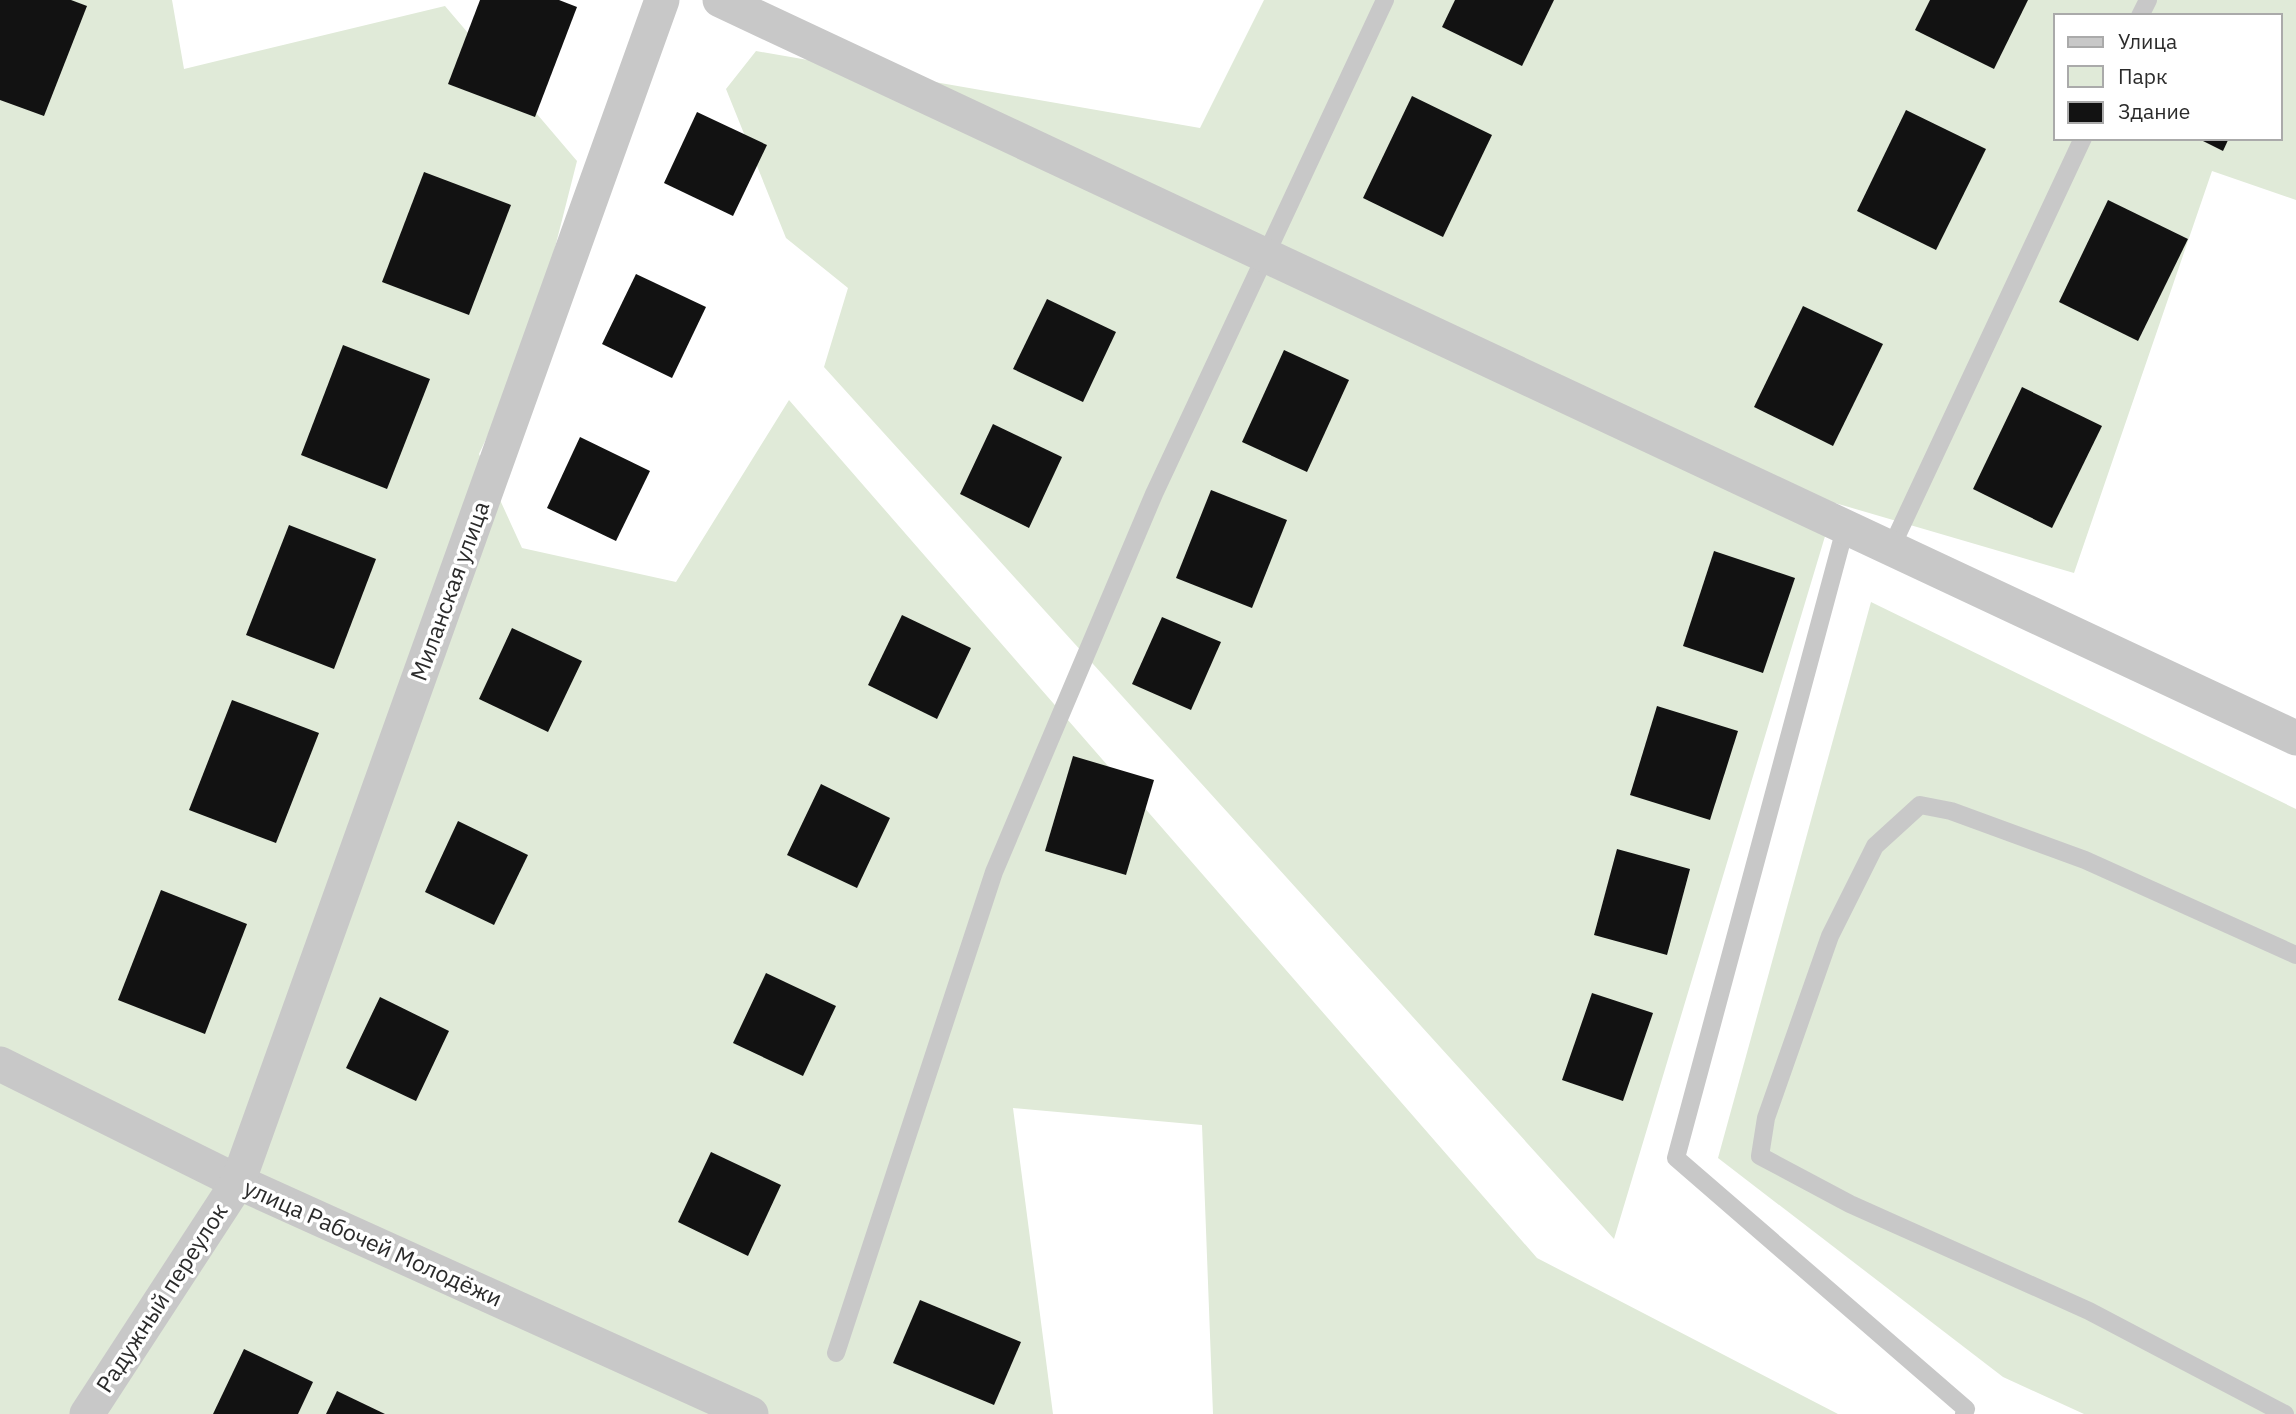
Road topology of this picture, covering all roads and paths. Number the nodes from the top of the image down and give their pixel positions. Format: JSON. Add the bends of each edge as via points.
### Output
{"nodes":[{"id":1,"x":662,"y":0,"type":"edge"},
{"id":2,"x":720,"y":0,"type":"edge"},
{"id":3,"x":1385,"y":0,"type":"edge"},
{"id":4,"x":2082,"y":140,"type":"edge"},
{"id":5,"x":1267,"y":254,"type":"junction"},
{"id":6,"x":1846,"y":525,"type":"junction"},
{"id":7,"x":1892,"y":546,"type":"junction"},
{"id":8,"x":2296,"y":738,"type":"edge"},
{"id":9,"x":2296,"y":955,"type":"edge"},
{"id":10,"x":0,"y":1063,"type":"edge"},
{"id":11,"x":238,"y":1182,"type":"junction"},
{"id":12,"x":836,"y":1353,"type":"dead end"},
{"id":13,"x":87,"y":1414,"type":"edge"},
{"id":14,"x":751,"y":1414,"type":"edge"},
{"id":15,"x":1964,"y":1414,"type":"edge"},
{"id":16,"x":2285,"y":1414,"type":"edge"}],
"edges":[{"from":1,"to":11,"type":"street","name":"Миланская улица"},
{"from":2,"to":5,"type":"street"},
{"from":3,"to":5,"type":"lane"},
{"from":4,"to":7,"type":"lane"},
{"from":5,"to":6,"type":"street"},
{"from":5,"to":12,"type":"lane","via":[[1154,494],[995,872]]},
{"from":6,"to":7,"type":"street"},
{"from":6,"to":15,"type":"lane","via":[[1676,1158],[1966,1409]]},
{"from":7,"to":8,"type":"street"},
{"from":9,"to":16,"type":"lane","via":[[2085,860],[1951,811],[1920,805],[1875,846],[1830,936],[1766,1118],[1760,1156],[1850,1204],[2089,1311]]},
{"from":10,"to":11,"type":"street","name":"улица Рабочей Молодёжи"},
{"from":11,"to":13,"type":"street","name":"Радужный переулок"},
{"from":11,"to":14,"type":"street","name":"улица Рабочей Молодёжи"}]}
